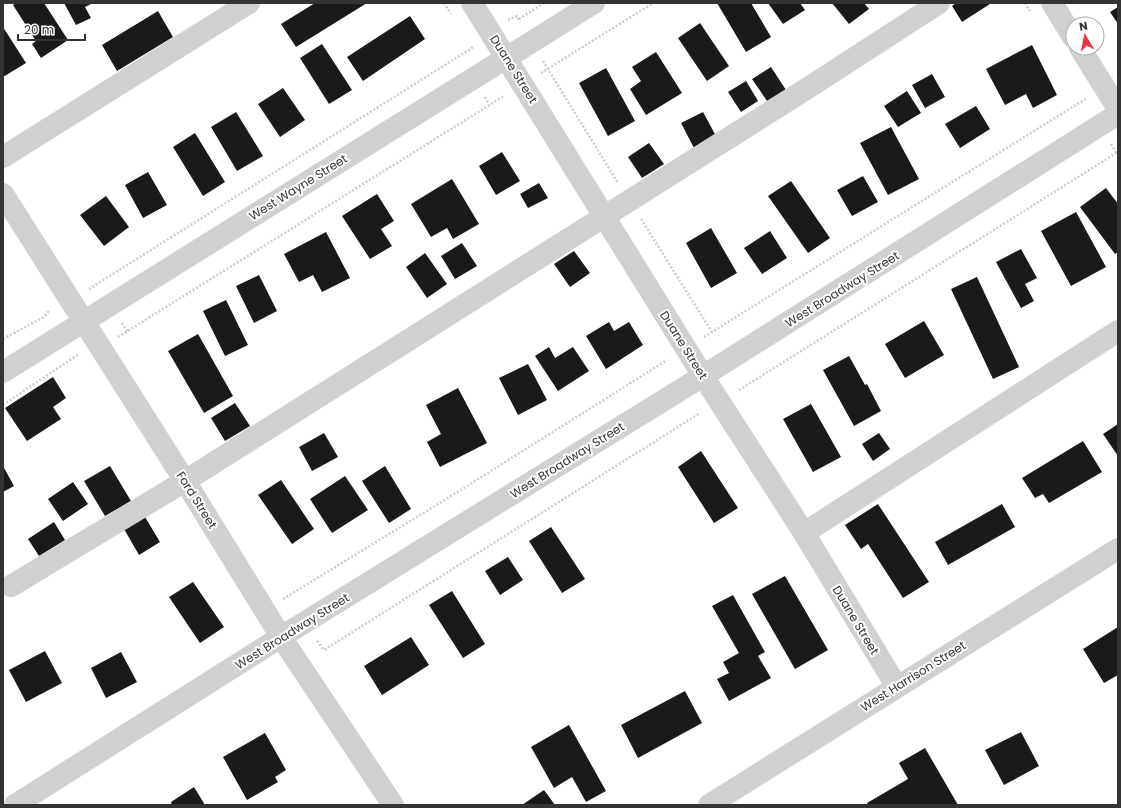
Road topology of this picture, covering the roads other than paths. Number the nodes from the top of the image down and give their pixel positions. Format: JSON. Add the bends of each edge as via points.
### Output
{"nodes":[{"id":1,"x":249,"y":3,"type":"edge"},
{"id":2,"x":472,"y":3,"type":"edge"},
{"id":3,"x":594,"y":3,"type":"edge"},
{"id":4,"x":939,"y":3,"type":"edge"},
{"id":5,"x":1052,"y":3,"type":"edge"},
{"id":6,"x":1065,"y":24,"type":"edge"},
{"id":7,"x":1085,"y":56,"type":"edge"},
{"id":8,"x":507,"y":57,"type":"junction"},
{"id":9,"x":1118,"y":109,"type":"edge"},
{"id":10,"x":1118,"y":114,"type":"edge"},
{"id":11,"x":3,"y":157,"type":"edge"},
{"id":12,"x":3,"y":194,"type":"edge"},
{"id":13,"x":604,"y":216,"type":"junction"},
{"id":14,"x":84,"y":321,"type":"junction"},
{"id":15,"x":1118,"y":331,"type":"edge"},
{"id":16,"x":3,"y":372,"type":"edge"},
{"id":17,"x":703,"y":376,"type":"junction"},
{"id":18,"x":185,"y":481,"type":"junction"},
{"id":19,"x":804,"y":533,"type":"junction"},
{"id":20,"x":1118,"y":549,"type":"edge"},
{"id":21,"x":11,"y":586,"type":"dead end"},
{"id":22,"x":282,"y":637,"type":"junction"},
{"id":23,"x":897,"y":687,"type":"junction"},
{"id":24,"x":15,"y":805,"type":"edge"},
{"id":25,"x":393,"y":805,"type":"edge"},
{"id":26,"x":709,"y":805,"type":"edge"}],
"edges":[{"from":1,"to":11,"type":"street"},
{"from":2,"to":8,"type":"street","name":"Duane Street"},
{"from":3,"to":8,"type":"street","name":"West Wayne Street"},
{"from":4,"to":13,"type":"street"},
{"from":5,"to":6,"type":"street"},
{"from":7,"to":9,"type":"street"},
{"from":8,"to":13,"type":"street","name":"Duane Street"},
{"from":8,"to":14,"type":"street","name":"West Wayne Street"},
{"from":10,"to":17,"type":"street","name":"West Broadway Street"},
{"from":12,"to":14,"type":"street","name":"Ford Street"},
{"from":13,"to":17,"type":"street","name":"Duane Street"},
{"from":13,"to":18,"type":"street"},
{"from":14,"to":16,"type":"street","name":"West Wayne Street"},
{"from":14,"to":18,"type":"street","name":"Ford Street"},
{"from":15,"to":19,"type":"street"},
{"from":17,"to":19,"type":"street","name":"Duane Street"},
{"from":17,"to":22,"type":"street","name":"West Broadway Street"},
{"from":18,"to":21,"type":"street"},
{"from":18,"to":22,"type":"street","name":"Ford Street"},
{"from":19,"to":23,"type":"street","name":"Duane Street"},
{"from":20,"to":23,"type":"street","name":"West Harrison Street"},
{"from":22,"to":24,"type":"street","name":"West Broadway Street"},
{"from":22,"to":25,"type":"street","name":"Ford Street"},
{"from":23,"to":26,"type":"street","name":"West Harrison Street"}]}
